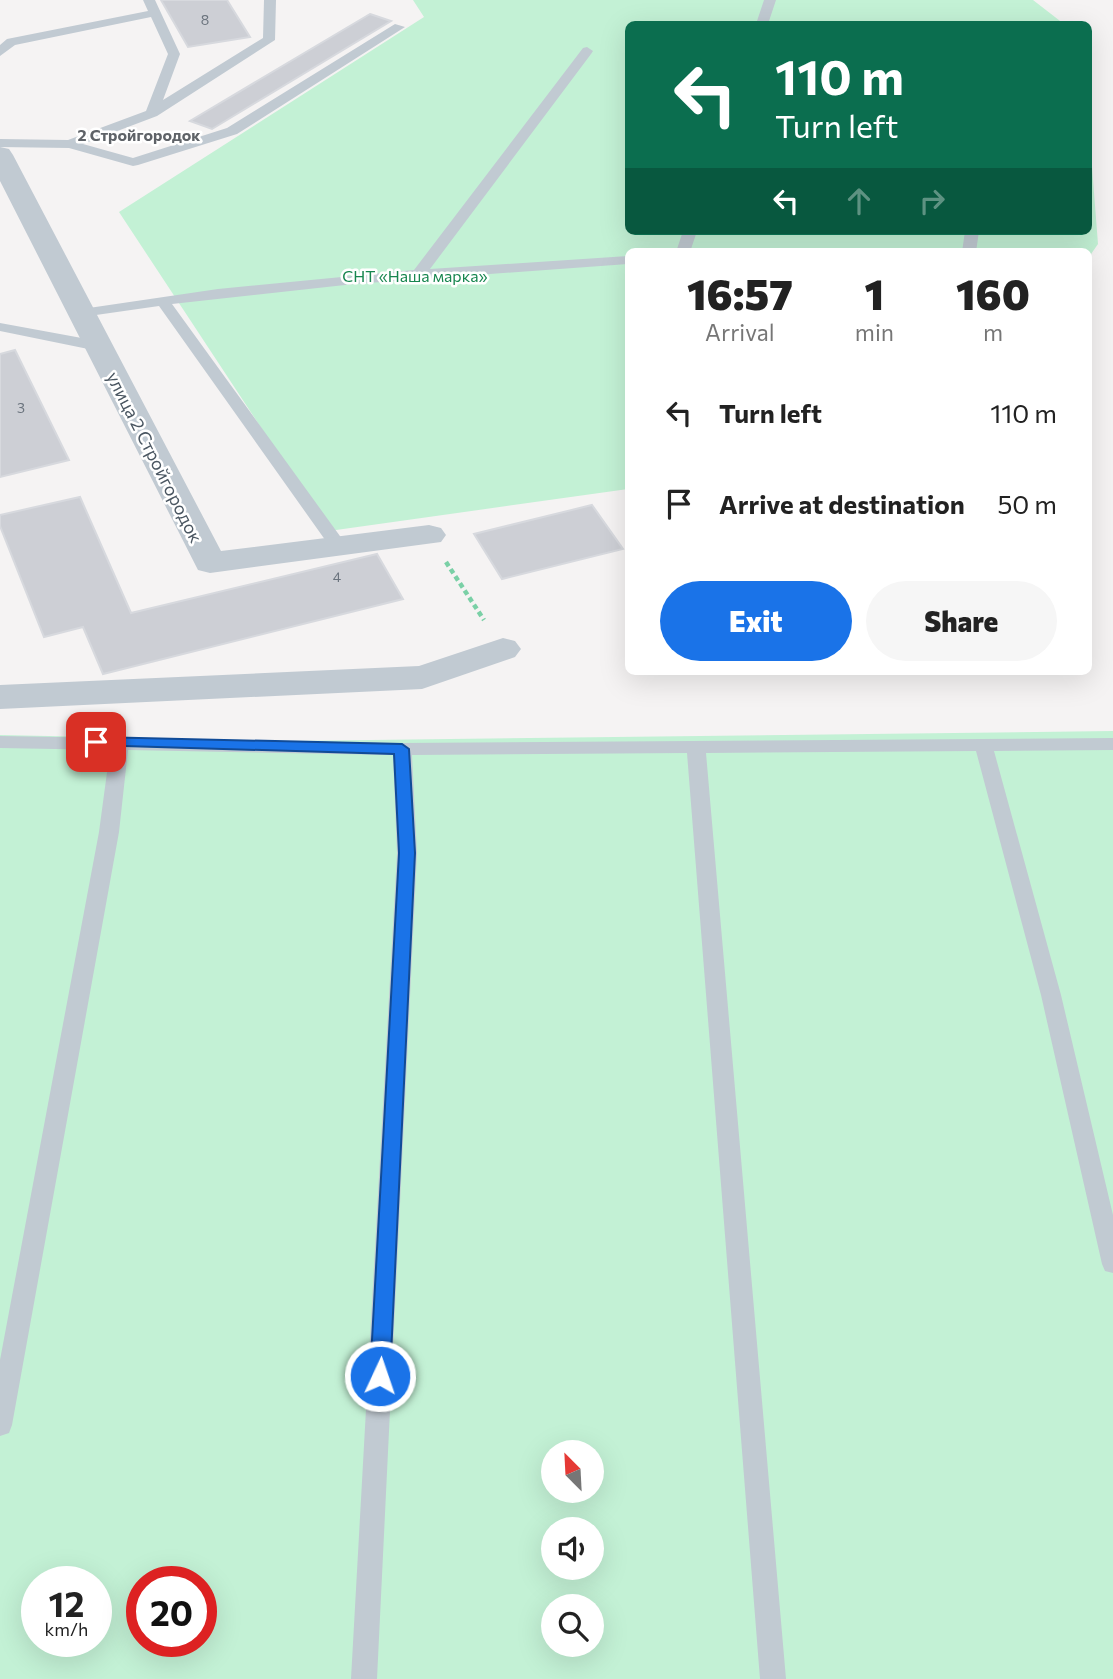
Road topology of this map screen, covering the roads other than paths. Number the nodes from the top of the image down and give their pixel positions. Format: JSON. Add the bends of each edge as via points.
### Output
{"nodes":[{"id":1,"x":149,"y":0,"type":"edge"},
{"id":2,"x":271,"y":0,"type":"edge"},
{"id":3,"x":770,"y":0,"type":"edge"},
{"id":4,"x":155,"y":13,"type":"junction"},
{"id":5,"x":763,"y":21,"type":"edge"},
{"id":6,"x":399,"y":27,"type":"dead end"},
{"id":7,"x":587,"y":51,"type":"dead end"},
{"id":8,"x":0,"y":52,"type":"edge"},
{"id":9,"x":152,"y":113,"type":"junction"},
{"id":10,"x":0,"y":143,"type":"edge"},
{"id":11,"x":70,"y":144,"type":"junction"},
{"id":12,"x":0,"y":155,"type":"edge"},
{"id":13,"x":625,"y":260,"type":"edge"},
{"id":14,"x":419,"y":274,"type":"junction"},
{"id":15,"x":162,"y":300,"type":"junction"},
{"id":16,"x":82,"y":313,"type":"junction"},
{"id":17,"x":0,"y":327,"type":"edge"},
{"id":18,"x":98,"y":345,"type":"junction"},
{"id":19,"x":429,"y":535,"type":"road end"},
{"id":20,"x":339,"y":547,"type":"junction"},
{"id":21,"x":503,"y":649,"type":"road end"},
{"id":22,"x":0,"y":697,"type":"edge"},
{"id":23,"x":0,"y":742,"type":"edge"},
{"id":24,"x":120,"y":742,"type":"junction"},
{"id":25,"x":983,"y":743,"type":"junction"},
{"id":26,"x":1113,"y":744,"type":"edge"},
{"id":27,"x":696,"y":748,"type":"junction"},
{"id":28,"x":402,"y":749,"type":"junction"},
{"id":29,"x":1113,"y":1264,"type":"edge"},
{"id":30,"x":0,"y":1425,"type":"edge"},
{"id":31,"x":364,"y":1679,"type":"edge"},
{"id":32,"x":773,"y":1679,"type":"edge"}],
"edges":[{"from":1,"to":4,"type":"lane"},
{"from":2,"to":9,"type":"lane","via":[[270,40]]},
{"from":3,"to":5,"type":"lane"},
{"from":4,"to":8,"type":"lane","via":[[11,42]]},
{"from":4,"to":9,"type":"lane","via":[[174,54]]},
{"from":6,"to":11,"type":"lane","via":[[232,131],[132,162]]},
{"from":7,"to":14,"type":"lane"},
{"from":9,"to":11,"type":"lane"},
{"from":10,"to":11,"type":"lane"},
{"from":12,"to":16,"type":"street","name":"улица 2 Стройгородок"},
{"from":13,"to":14,"type":"lane"},
{"from":14,"to":15,"type":"lane"},
{"from":15,"to":16,"type":"lane"},
{"from":15,"to":20,"type":"lane"},
{"from":16,"to":18,"type":"street","name":"улица 2 Стройгородок"},
{"from":17,"to":18,"type":"lane"},
{"from":18,"to":20,"type":"street","name":"улица 2 Стройгородок","via":[[210,563]]},
{"from":19,"to":20,"type":"street","name":"улица 2 Стройгородок"},
{"from":21,"to":22,"type":"street","via":[[422,677]]},
{"from":23,"to":24,"type":"lane"},
{"from":24,"to":28,"type":"lane"},
{"from":24,"to":30,"type":"lane","via":[[109,832]]},
{"from":25,"to":26,"type":"lane"},
{"from":25,"to":27,"type":"lane"},
{"from":25,"to":29,"type":"lane","via":[[1051,995]]},
{"from":27,"to":28,"type":"lane"},
{"from":27,"to":32,"type":"lane"},
{"from":28,"to":31,"type":"lane","via":[[407,853]]}]}
